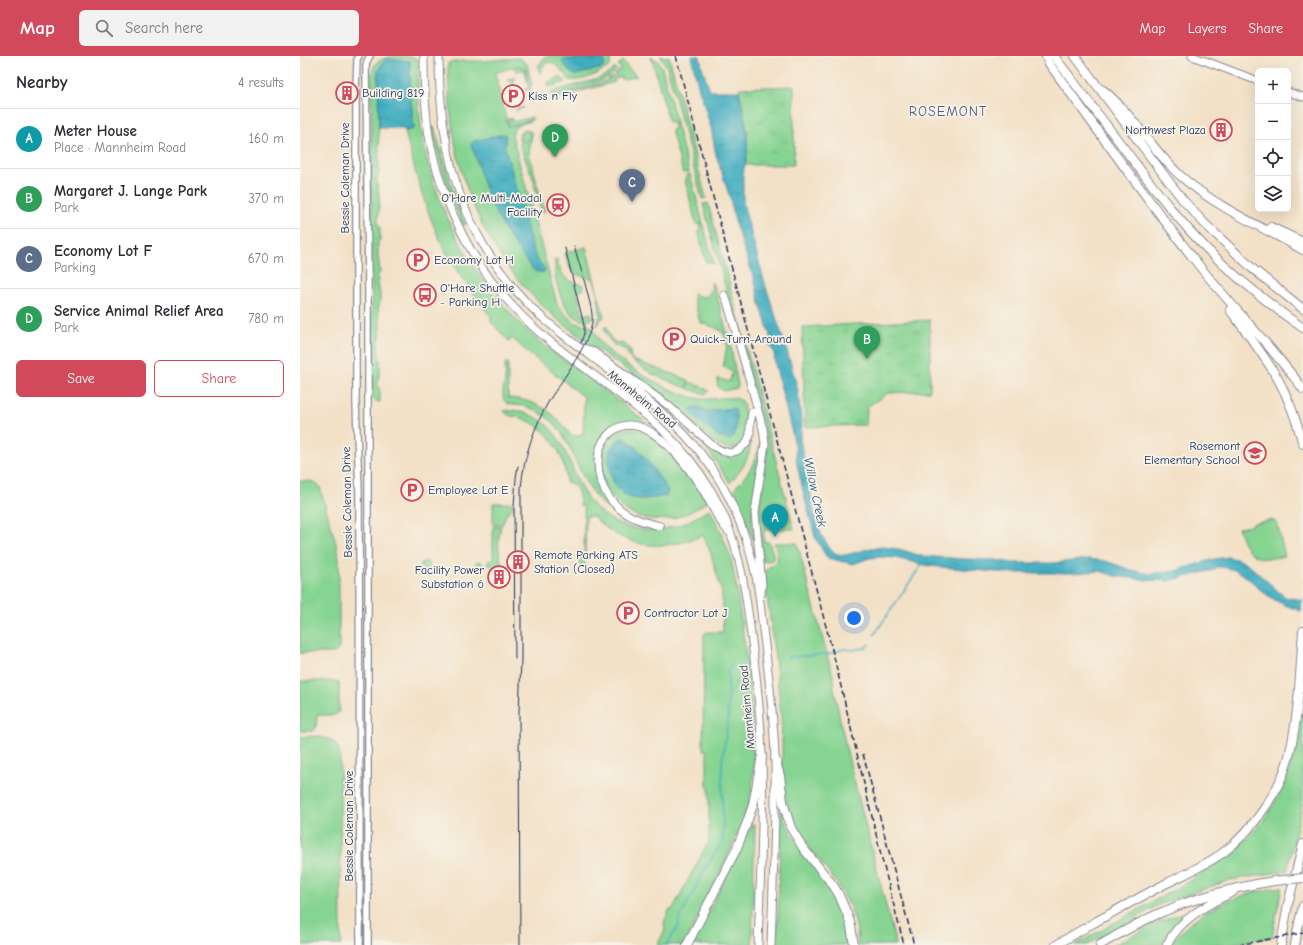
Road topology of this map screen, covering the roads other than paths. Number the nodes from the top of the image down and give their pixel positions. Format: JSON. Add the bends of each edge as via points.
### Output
{"nodes":[{"id":1,"x":370,"y":56,"type":"edge"},
{"id":2,"x":424,"y":56,"type":"edge"},
{"id":3,"x":439,"y":56,"type":"edge"},
{"id":4,"x":1046,"y":56,"type":"edge"},
{"id":5,"x":1054,"y":56,"type":"edge"},
{"id":6,"x":1075,"y":56,"type":"edge"},
{"id":7,"x":1192,"y":56,"type":"edge"},
{"id":8,"x":358,"y":58,"type":"edge"},
{"id":9,"x":1255,"y":79,"type":"edge"},
{"id":10,"x":1095,"y":84,"type":"junction"},
{"id":11,"x":1291,"y":93,"type":"edge"},
{"id":12,"x":1303,"y":97,"type":"edge"},
{"id":13,"x":356,"y":153,"type":"junction"},
{"id":14,"x":367,"y":153,"type":"junction"},
{"id":15,"x":1227,"y":208,"type":"junction"},
{"id":16,"x":1303,"y":242,"type":"edge"},
{"id":17,"x":1303,"y":250,"type":"edge"},
{"id":18,"x":1218,"y":289,"type":"junction"},
{"id":19,"x":724,"y":295,"type":"dead end"},
{"id":20,"x":1303,"y":308,"type":"edge"},
{"id":21,"x":1303,"y":328,"type":"edge"},
{"id":22,"x":576,"y":345,"type":"junction"},
{"id":23,"x":1303,"y":389,"type":"edge"},
{"id":24,"x":752,"y":412,"type":"dead end"},
{"id":25,"x":1303,"y":444,"type":"edge"},
{"id":26,"x":660,"y":526,"type":"dead end"},
{"id":27,"x":732,"y":535,"type":"junction"},
{"id":28,"x":760,"y":602,"type":"junction"},
{"id":29,"x":1303,"y":631,"type":"edge"},
{"id":30,"x":1303,"y":668,"type":"edge"},
{"id":31,"x":1299,"y":693,"type":"junction"},
{"id":32,"x":762,"y":756,"type":"junction"},
{"id":33,"x":775,"y":758,"type":"junction"},
{"id":34,"x":1303,"y":844,"type":"edge"},
{"id":35,"x":1303,"y":878,"type":"edge"},
{"id":36,"x":1258,"y":883,"type":"junction"},
{"id":37,"x":1303,"y":906,"type":"edge"},
{"id":38,"x":360,"y":945,"type":"edge"},
{"id":39,"x":368,"y":945,"type":"edge"},
{"id":40,"x":687,"y":945,"type":"edge"},
{"id":41,"x":758,"y":945,"type":"edge"},
{"id":42,"x":771,"y":945,"type":"edge"},
{"id":43,"x":854,"y":945,"type":"edge"},
{"id":44,"x":1056,"y":945,"type":"edge"},
{"id":45,"x":1100,"y":945,"type":"edge"},
{"id":46,"x":1167,"y":945,"type":"edge"},
{"id":47,"x":1281,"y":945,"type":"edge"},
{"id":48,"x":1295,"y":945,"type":"edge"}],
"edges":[{"from":1,"to":14,"type":"street","name":"Bessie Coleman Drive","via":[[366,66]]},
{"from":2,"to":27,"type":"main road","name":"Mannheim Road","via":[[426,116],[430,142],[451,210],[476,258],[506,299],[532,326],[649,417],[676,442],[711,491]]},
{"from":3,"to":22,"type":"main road","name":"Mannheim Road","via":[[439,98],[446,146],[455,183],[471,222],[491,259],[517,292]]},
{"from":4,"to":18,"type":"highway","via":[[1166,223]]},
{"from":5,"to":21,"type":"highway","via":[[1188,229],[1235,276]]},
{"from":6,"to":10,"type":"highway"},
{"from":7,"to":9,"type":"main road"},
{"from":8,"to":13,"type":"street","name":"Bessie Coleman Drive"},
{"from":10,"to":15,"type":"highway","via":[[1116,100],[1160,154],[1183,177]]},
{"from":10,"to":20,"type":"highway","via":[[1183,200],[1204,223],[1252,269]]},
{"from":11,"to":12,"type":"main road"},
{"from":13,"to":14,"type":"street"},
{"from":13,"to":38,"type":"street","name":"Bessie Coleman Drive"},
{"from":14,"to":39,"type":"street","name":"Bessie Coleman Drive"},
{"from":15,"to":16,"type":"highway"},
{"from":15,"to":17,"type":"highway"},
{"from":18,"to":23,"type":"highway","via":[[1284,362]]},
{"from":18,"to":25,"type":"highway","via":[[1280,382]]},
{"from":19,"to":28,"type":"main road","via":[[765,443],[756,504],[762,584]]},
{"from":22,"to":24,"type":"main road","via":[[594,352],[669,406],[713,446],[722,451],[737,451],[746,444],[750,435]]},
{"from":22,"to":28,"type":"main road","name":"Mannheim Road","via":[[666,415],[711,467],[729,497],[745,535],[756,574]]},
{"from":26,"to":27,"type":"main road","via":[[638,520],[623,512],[602,486],[598,472],[599,451],[603,440],[622,427],[631,425],[647,429],[682,460],[720,522]]},
{"from":27,"to":32,"type":"main road","name":"Mannheim Road","via":[[744,578],[757,683]]},
{"from":28,"to":33,"type":"main road","name":"Mannheim Road","via":[[769,672]]},
{"from":29,"to":31,"type":"highway"},
{"from":30,"to":31,"type":"highway"},
{"from":31,"to":44,"type":"highway","via":[[1294,735],[1282,777],[1256,820],[1239,839],[1210,862],[1138,898]]},
{"from":32,"to":40,"type":"highway","via":[[753,805],[746,825],[736,850]]},
{"from":32,"to":41,"type":"main road","name":"Mannheim Road"},
{"from":33,"to":42,"type":"main road","name":"Mannheim Road"},
{"from":33,"to":43,"type":"highway","via":[[783,802],[791,828],[838,894],[850,921]]},
{"from":34,"to":47,"type":"highway"},
{"from":35,"to":36,"type":"highway","bridge":true},
{"from":36,"to":45,"type":"highway","via":[[1177,906]]},
{"from":36,"to":46,"type":"highway","via":[[1201,909],[1176,931]]},
{"from":37,"to":48,"type":"highway"}]}
